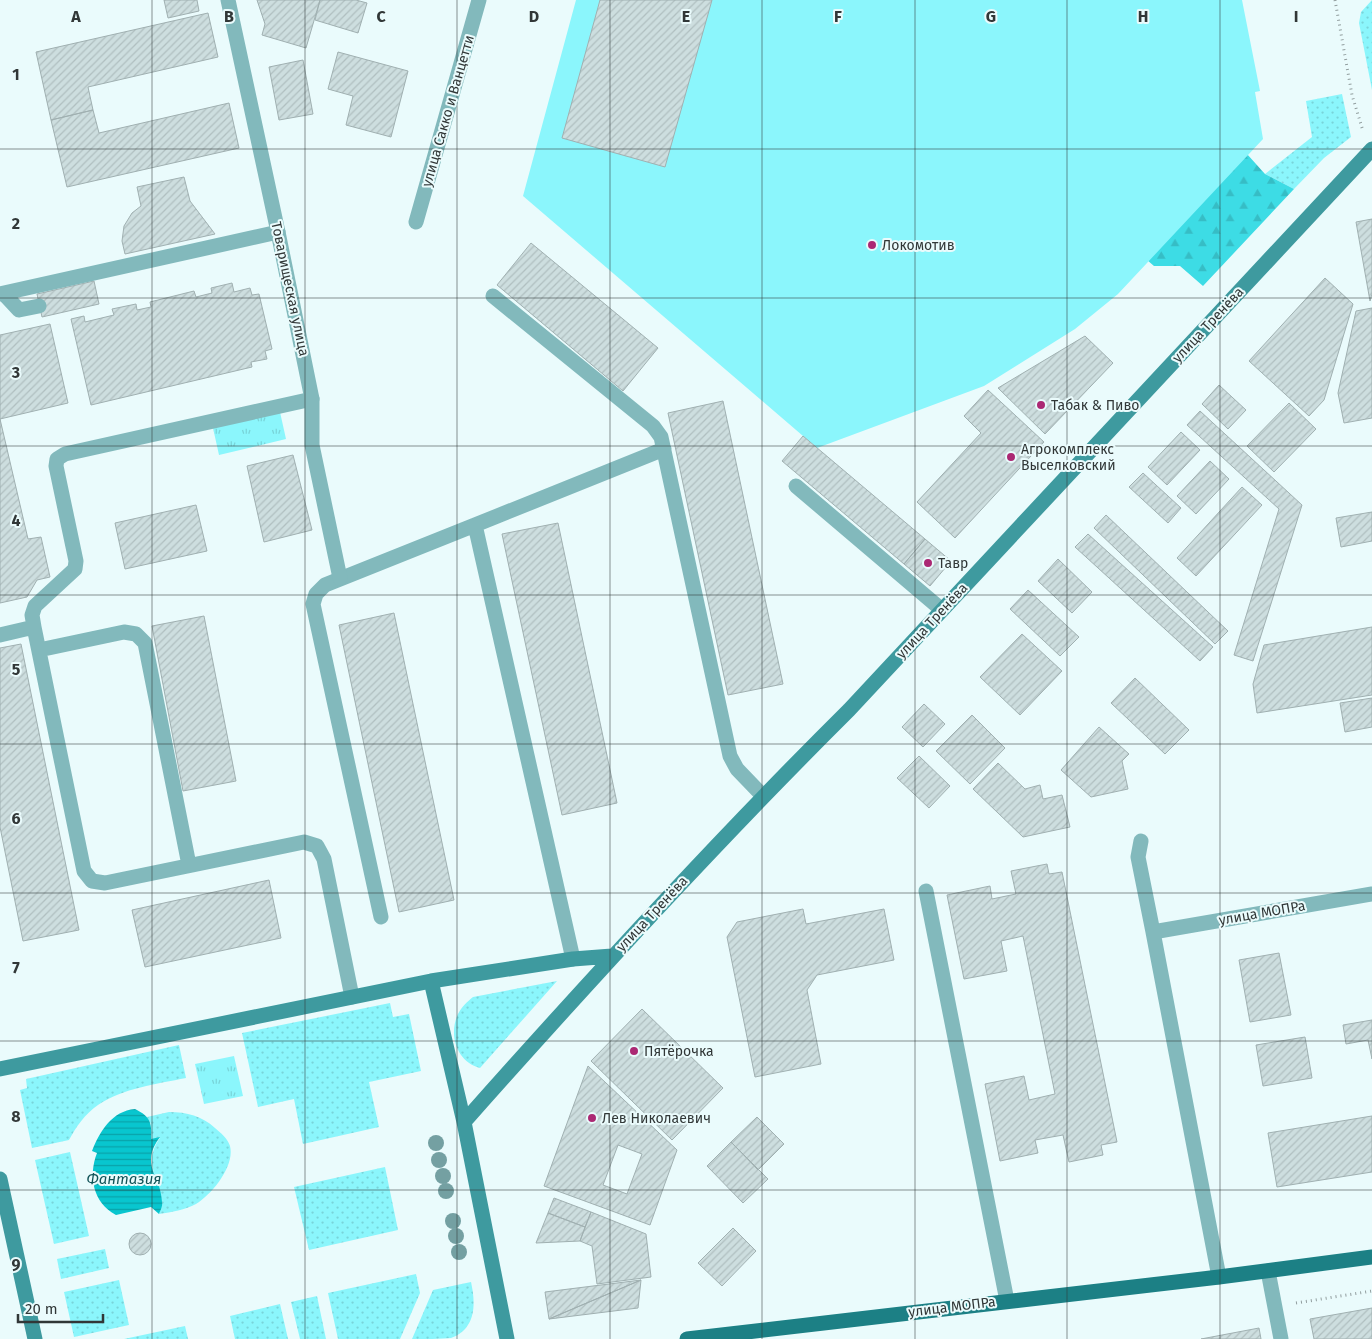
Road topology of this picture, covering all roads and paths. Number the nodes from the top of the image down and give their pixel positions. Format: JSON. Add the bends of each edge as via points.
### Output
{"nodes":[{"id":1,"x":228,"y":0,"type":"edge"},
{"id":2,"x":479,"y":0,"type":"edge"},
{"id":3,"x":1336,"y":0,"type":"edge"},
{"id":4,"x":1371,"y":150,"type":"edge"},
{"id":5,"x":416,"y":222,"type":"dead end"},
{"id":6,"x":278,"y":232,"type":"junction"},
{"id":7,"x":2,"y":294,"type":"edge"},
{"id":8,"x":494,"y":296,"type":"dead end"},
{"id":9,"x":40,"y":306,"type":"dead end"},
{"id":10,"x":312,"y":399,"type":"junction"},
{"id":11,"x":664,"y":449,"type":"junction"},
{"id":12,"x":796,"y":486,"type":"dead end"},
{"id":13,"x":475,"y":525,"type":"junction"},
{"id":14,"x":340,"y":578,"type":"junction"},
{"id":15,"x":942,"y":610,"type":"junction"},
{"id":16,"x":34,"y":627,"type":"junction"},
{"id":17,"x":0,"y":634,"type":"edge"},
{"id":18,"x":38,"y":650,"type":"junction"},
{"id":19,"x":763,"y":796,"type":"junction"},
{"id":20,"x":1141,"y":841,"type":"dead end"},
{"id":21,"x":189,"y":865,"type":"junction"},
{"id":22,"x":926,"y":891,"type":"dead end"},
{"id":23,"x":1372,"y":894,"type":"edge"},
{"id":24,"x":381,"y":917,"type":"dead end"},
{"id":25,"x":1153,"y":932,"type":"junction"},
{"id":26,"x":612,"y":956,"type":"junction"},
{"id":27,"x":573,"y":959,"type":"junction"},
{"id":28,"x":431,"y":981,"type":"junction"},
{"id":29,"x":352,"y":997,"type":"junction"},
{"id":30,"x":0,"y":1069,"type":"edge"},
{"id":31,"x":464,"y":1122,"type":"junction"},
{"id":32,"x":0,"y":1179,"type":"edge"},
{"id":33,"x":1372,"y":1257,"type":"edge"},
{"id":34,"x":1268,"y":1271,"type":"junction"},
{"id":35,"x":1218,"y":1277,"type":"junction"},
{"id":36,"x":1372,"y":1291,"type":"edge"},
{"id":37,"x":1007,"y":1301,"type":"junction"},
{"id":38,"x":1274,"y":1306,"type":"junction"},
{"id":39,"x":35,"y":1339,"type":"edge"},
{"id":40,"x":508,"y":1339,"type":"edge"},
{"id":41,"x":686,"y":1339,"type":"edge"},
{"id":42,"x":1280,"y":1339,"type":"edge"}],
"edges":[{"from":1,"to":6,"type":"street","name":"Товарищеская улица"},
{"from":2,"to":5,"type":"street","name":"улица Сакко и Ванцетти"},
{"from":3,"to":4,"type":"path","via":[[1352,95]]},
{"from":4,"to":15,"type":"street","name":"улица Тренёва"},
{"from":6,"to":7,"type":"street"},
{"from":6,"to":10,"type":"street","name":"Товарищеская улица"},
{"from":7,"to":9,"type":"street","via":[[19,310]]},
{"from":8,"to":11,"type":"street","via":[[653,426]]},
{"from":10,"to":14,"type":"street","name":"Товарищеская улица","via":[[312,445]]},
{"from":10,"to":16,"type":"street","via":[[57,458],[75,569],[35,606],[32,615]]},
{"from":11,"to":13,"type":"street"},
{"from":11,"to":19,"type":"street","via":[[730,756],[737,770]]},
{"from":12,"to":15,"type":"street"},
{"from":13,"to":14,"type":"street"},
{"from":13,"to":27,"type":"street"},
{"from":14,"to":24,"type":"street","via":[[325,584],[316,594],[313,604]]},
{"from":15,"to":19,"type":"street","name":"улица Тренёва"},
{"from":16,"to":17,"type":"street"},
{"from":16,"to":18,"type":"street"},
{"from":18,"to":21,"type":"street","via":[[84,871],[92,881],[105,883]]},
{"from":18,"to":21,"type":"street","via":[[124,632],[136,634],[144,643]]},
{"from":19,"to":26,"type":"street","name":"улица Тренёва"},
{"from":20,"to":25,"type":"street","via":[[1138,857]]},
{"from":21,"to":29,"type":"street","via":[[304,842],[317,846],[324,859]]},
{"from":22,"to":37,"type":"street"},
{"from":23,"to":25,"type":"street","name":"улица МОПРа"},
{"from":25,"to":35,"type":"street"},
{"from":26,"to":27,"type":"street","name":"улица Тренёва"},
{"from":26,"to":31,"type":"street"},
{"from":27,"to":28,"type":"street","name":"улица Тренёва"},
{"from":28,"to":29,"type":"street","name":"улица Тренёва"},
{"from":28,"to":31,"type":"street"},
{"from":29,"to":30,"type":"street","name":"улица Тренёва"},
{"from":31,"to":40,"type":"street"},
{"from":32,"to":39,"type":"street"},
{"from":33,"to":34,"type":"main road","name":"улица МОПРа"},
{"from":34,"to":35,"type":"main road","name":"улица МОПРа"},
{"from":34,"to":38,"type":"street"},
{"from":35,"to":37,"type":"main road","name":"улица МОПРа"},
{"from":36,"to":38,"type":"path"},
{"from":37,"to":41,"type":"main road","name":"улица МОПРа"},
{"from":38,"to":42,"type":"street"}]}
